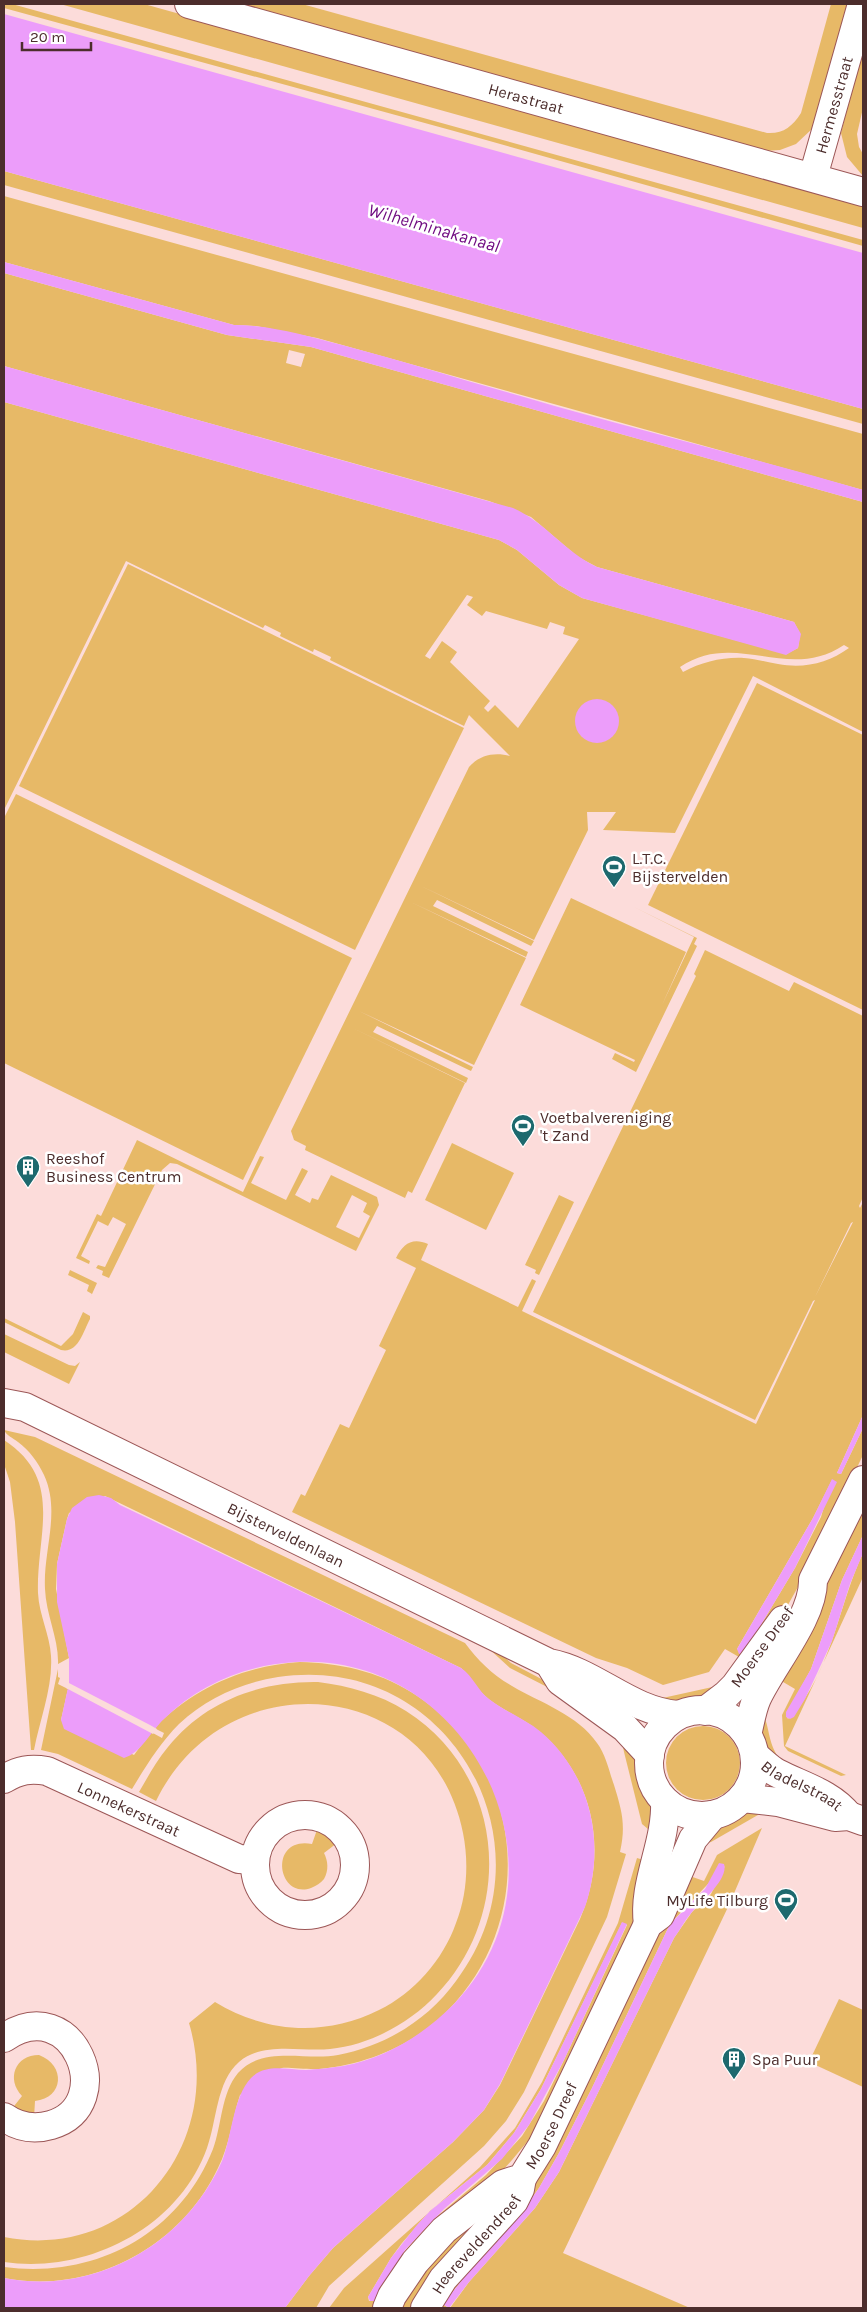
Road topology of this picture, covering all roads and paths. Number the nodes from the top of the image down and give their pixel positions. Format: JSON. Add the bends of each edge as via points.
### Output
{"nodes":[{"id":1,"x":189,"y":4,"type":"edge"},
{"id":2,"x":862,"y":4,"type":"edge"},
{"id":3,"x":813,"y":177,"type":"junction"},
{"id":4,"x":863,"y":192,"type":"edge"},
{"id":5,"x":4,"y":1388,"type":"edge"},
{"id":6,"x":14,"y":1405,"type":"edge"},
{"id":7,"x":863,"y":1480,"type":"edge"},
{"id":8,"x":813,"y":1580,"type":"junction"},
{"id":9,"x":549,"y":1662,"type":"junction"},
{"id":10,"x":705,"y":1711,"type":"junction"},
{"id":11,"x":678,"y":1714,"type":"junction"},
{"id":12,"x":751,"y":1746,"type":"junction"},
{"id":13,"x":650,"y":1755,"type":"junction"},
{"id":14,"x":4,"y":1779,"type":"edge"},
{"id":15,"x":742,"y":1798,"type":"junction"},
{"id":16,"x":665,"y":1801,"type":"junction"},
{"id":17,"x":713,"y":1815,"type":"junction"},
{"id":18,"x":856,"y":1819,"type":"edge"},
{"id":19,"x":254,"y":1860,"type":"dead end"},
{"id":20,"x":648,"y":1924,"type":"junction"},
{"id":21,"x":4,"y":2038,"type":"edge"},
{"id":22,"x":4,"y":2117,"type":"edge"},
{"id":23,"x":522,"y":2178,"type":"junction"},
{"id":24,"x":387,"y":2308,"type":"edge"},
{"id":25,"x":425,"y":2308,"type":"edge"}],
"edges":[{"from":1,"to":3,"type":"street","name":"Herastraat"},
{"from":2,"to":3,"type":"street","name":"Hermesstraat"},
{"from":3,"to":4,"type":"street","name":"Herastraat"},
{"from":5,"to":6,"type":"street","name":"Bijsterveldenlaan"},
{"from":6,"to":9,"type":"street","name":"Bijsterveldenlaan"},
{"from":7,"to":8,"type":"street","name":"Moerse Dreef"},
{"from":8,"to":10,"type":"street","name":"Moerse Dreef","via":[[805,1586],[735,1686]]},
{"from":8,"to":12,"type":"street","name":"Moerse Dreef","via":[[813,1590],[804,1612],[757,1699]]},
{"from":9,"to":11,"type":"street","name":"Bijsterveldenlaan","via":[[568,1666],[638,1705],[662,1714]]},
{"from":9,"to":13,"type":"street","via":[[560,1682],[626,1728]]},
{"from":10,"to":11,"type":"street"},
{"from":10,"to":12,"type":"street","via":[[715,1711],[730,1718],[742,1728]]},
{"from":11,"to":13,"type":"street","via":[[657,1734]]},
{"from":12,"to":15,"type":"street","via":[[755,1772]]},
{"from":12,"to":18,"type":"street","name":"Bladelstraat","via":[[775,1772],[830,1798]]},
{"from":13,"to":16,"type":"street","via":[[648,1765],[652,1781]]},
{"from":14,"to":19,"type":"street","name":"Lonnekerstraat","via":[[32,1768],[47,1771],[239,1859]]},
{"from":15,"to":17,"type":"street","via":[[738,1804]]},
{"from":15,"to":18,"type":"street","name":"Bladelstraat","via":[[778,1802],[835,1817]]},
{"from":16,"to":17,"type":"street","via":[[686,1814]]},
{"from":16,"to":20,"type":"street","name":"Moerse Dreef","via":[[664,1832],[646,1911]]},
{"from":17,"to":20,"type":"street","name":"Moerse Dreef","via":[[693,1839],[660,1915]]},
{"from":20,"to":23,"type":"street","name":"Moerse Dreef","via":[[560,2114]]},
{"from":21,"to":22,"type":"street","via":[[12,2032],[36,2027],[59,2033],[78,2051],[86,2078],[78,2104],[57,2123],[30,2128]]},
{"from":23,"to":24,"type":"street","name":"Moerse Dreef","via":[[503,2184],[444,2230],[415,2262]]},
{"from":23,"to":25,"type":"street","name":"Heereveldendreef","via":[[514,2201],[443,2279]]}]}
